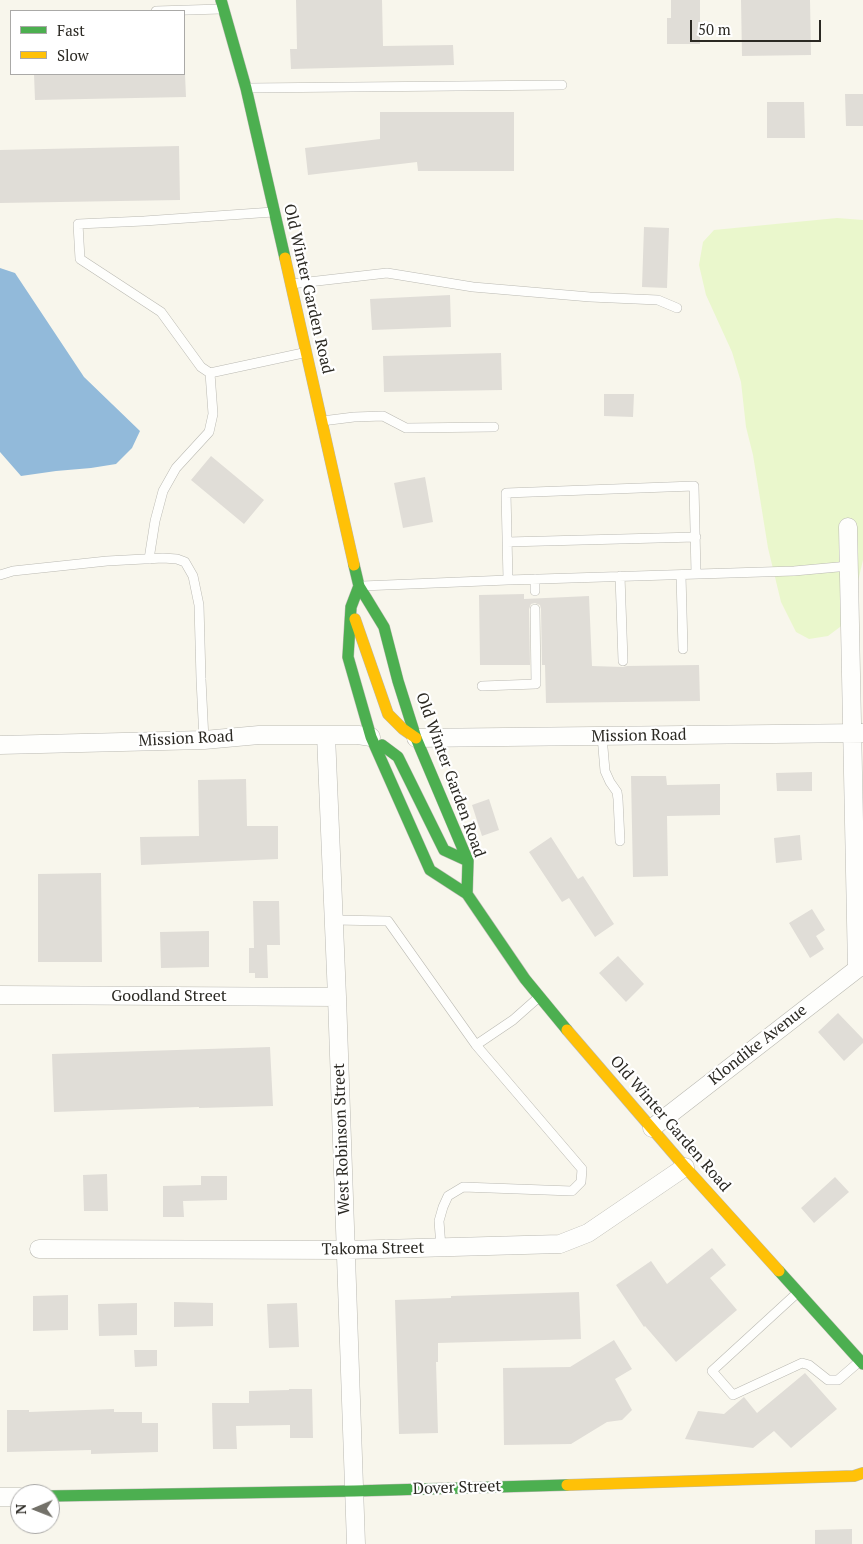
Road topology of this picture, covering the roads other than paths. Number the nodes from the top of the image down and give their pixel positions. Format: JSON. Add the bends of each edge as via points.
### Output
{"nodes":[{"id":1,"x":222,"y":4,"type":"edge"},
{"id":2,"x":165,"y":10,"type":"edge"},
{"id":3,"x":562,"y":85,"type":"dead end"},
{"id":4,"x":246,"y":88,"type":"junction"},
{"id":5,"x":274,"y":212,"type":"junction"},
{"id":6,"x":291,"y":284,"type":"junction"},
{"id":7,"x":677,"y":308,"type":"dead end"},
{"id":8,"x":306,"y":352,"type":"junction"},
{"id":9,"x":210,"y":373,"type":"junction"},
{"id":10,"x":322,"y":421,"type":"junction"},
{"id":11,"x":494,"y":426,"type":"dead end"},
{"id":12,"x":848,"y":527,"type":"dead end"},
{"id":13,"x":696,"y":537,"type":"junction"},
{"id":14,"x":508,"y":542,"type":"junction"},
{"id":15,"x":149,"y":559,"type":"junction"},
{"id":16,"x":848,"y":566,"type":"junction"},
{"id":17,"x":681,"y":574,"type":"junction"},
{"id":18,"x":696,"y":574,"type":"junction"},
{"id":19,"x":0,"y":575,"type":"edge"},
{"id":20,"x":620,"y":576,"type":"junction"},
{"id":21,"x":535,"y":579,"type":"junction"},
{"id":22,"x":508,"y":580,"type":"junction"},
{"id":23,"x":359,"y":586,"type":"junction"},
{"id":24,"x":535,"y":591,"type":"dead end"},
{"id":25,"x":351,"y":607,"type":"junction"},
{"id":26,"x":535,"y":609,"type":"dead end"},
{"id":27,"x":683,"y":649,"type":"dead end"},
{"id":28,"x":623,"y":660,"type":"dead end"},
{"id":29,"x":482,"y":686,"type":"dead end"},
{"id":30,"x":858,"y":733,"type":"edge"},
{"id":31,"x":326,"y":735,"type":"junction"},
{"id":32,"x":602,"y":736,"type":"junction"},
{"id":33,"x":371,"y":737,"type":"junction"},
{"id":34,"x":416,"y":738,"type":"junction"},
{"id":35,"x":204,"y":740,"type":"junction"},
{"id":36,"x":0,"y":744,"type":"edge"},
{"id":37,"x":620,"y":841,"type":"dead end"},
{"id":38,"x":468,"y":861,"type":"junction"},
{"id":39,"x":467,"y":894,"type":"junction"},
{"id":40,"x":334,"y":920,"type":"junction"},
{"id":41,"x":860,"y":972,"type":"edge"},
{"id":42,"x":0,"y":995,"type":"edge"},
{"id":43,"x":337,"y":997,"type":"junction"},
{"id":44,"x":540,"y":997,"type":"junction"},
{"id":45,"x":476,"y":1044,"type":"junction"},
{"id":46,"x":652,"y":1128,"type":"junction"},
{"id":47,"x":685,"y":1167,"type":"junction"},
{"id":48,"x":441,"y":1247,"type":"junction"},
{"id":49,"x":39,"y":1249,"type":"dead end"},
{"id":50,"x":346,"y":1250,"type":"junction"},
{"id":51,"x":798,"y":1292,"type":"junction"},
{"id":52,"x":862,"y":1363,"type":"edge"},
{"id":53,"x":863,"y":1473,"type":"edge"},
{"id":54,"x":354,"y":1491,"type":"junction"},
{"id":55,"x":60,"y":1496,"type":"edge"},
{"id":56,"x":356,"y":1544,"type":"edge"}],
"edges":[{"from":1,"to":2,"type":"lane"},
{"from":1,"to":4,"type":"main road","name":"Old Winter Garden Road"},
{"from":3,"to":4,"type":"lane"},
{"from":4,"to":5,"type":"main road","name":"Old Winter Garden Road"},
{"from":5,"to":6,"type":"main road","name":"Old Winter Garden Road"},
{"from":5,"to":9,"type":"lane","via":[[78,224],[80,259],[160,312],[201,367]]},
{"from":6,"to":7,"type":"lane","via":[[387,272],[473,287],[658,300]]},
{"from":6,"to":8,"type":"main road","name":"Old Winter Garden Road"},
{"from":8,"to":9,"type":"lane"},
{"from":8,"to":10,"type":"main road","name":"Old Winter Garden Road"},
{"from":9,"to":15,"type":"lane","via":[[213,414],[209,432],[176,468],[163,491]]},
{"from":10,"to":11,"type":"lane","via":[[383,416],[406,428]]},
{"from":10,"to":23,"type":"main road","name":"Old Winter Garden Road"},
{"from":12,"to":16,"type":"street"},
{"from":13,"to":14,"type":"lane"},
{"from":13,"to":14,"type":"lane","via":[[694,486],[506,493]]},
{"from":13,"to":18,"type":"lane"},
{"from":14,"to":22,"type":"lane"},
{"from":15,"to":19,"type":"lane","via":[[107,560]]},
{"from":15,"to":35,"type":"lane","via":[[186,562],[193,576],[199,606]]},
{"from":16,"to":18,"type":"lane"},
{"from":16,"to":30,"type":"street"},
{"from":17,"to":18,"type":"lane"},
{"from":17,"to":20,"type":"lane"},
{"from":17,"to":27,"type":"lane"},
{"from":20,"to":21,"type":"lane"},
{"from":20,"to":28,"type":"lane"},
{"from":21,"to":22,"type":"lane"},
{"from":21,"to":24,"type":"lane"},
{"from":22,"to":23,"type":"lane"},
{"from":23,"to":25,"type":"main road","name":"Old Winter Garden Road"},
{"from":23,"to":34,"type":"main road","name":"Old Winter Garden Road","via":[[384,627]]},
{"from":25,"to":33,"type":"main road","name":"Old Winter Garden Road","via":[[348,657]]},
{"from":25,"to":34,"type":"main road","via":[[388,714]]},
{"from":26,"to":29,"type":"lane","via":[[536,684]]},
{"from":30,"to":32,"type":"street","name":"Mission Road"},
{"from":30,"to":41,"type":"street"},
{"from":31,"to":33,"type":"street","name":"Mission Road"},
{"from":31,"to":35,"type":"street","name":"Mission Road","via":[[259,735]]},
{"from":31,"to":40,"type":"street","name":"West Robinson Street"},
{"from":32,"to":34,"type":"street","name":"Mission Road"},
{"from":32,"to":37,"type":"lane","via":[[605,771],[617,792]]},
{"from":33,"to":38,"type":"main road","via":[[398,757],[444,850]]},
{"from":33,"to":39,"type":"main road","name":"Old Winter Garden Road","via":[[430,870]]},
{"from":34,"to":38,"type":"main road","name":"Old Winter Garden Road"},
{"from":35,"to":36,"type":"street","name":"Mission Road"},
{"from":38,"to":39,"type":"main road","name":"Old Winter Garden Road"},
{"from":39,"to":44,"type":"main road","name":"Old Winter Garden Road"},
{"from":40,"to":43,"type":"street","name":"West Robinson Street"},
{"from":40,"to":45,"type":"lane","via":[[388,921]]},
{"from":41,"to":46,"type":"street","name":"Klondike Avenue"},
{"from":42,"to":43,"type":"street","name":"Goodland Street"},
{"from":43,"to":50,"type":"street","name":"West Robinson Street"},
{"from":44,"to":45,"type":"lane","via":[[513,1020]]},
{"from":44,"to":46,"type":"main road","name":"Old Winter Garden Road"},
{"from":45,"to":48,"type":"lane","via":[[582,1169],[581,1182],[572,1191],[463,1187],[448,1196],[442,1207],[439,1220]]},
{"from":46,"to":47,"type":"main road","name":"Old Winter Garden Road"},
{"from":47,"to":48,"type":"street","name":"Takoma Street","via":[[588,1232],[560,1244]]},
{"from":47,"to":51,"type":"main road","name":"Old Winter Garden Road"},
{"from":48,"to":50,"type":"street","name":"Takoma Street"},
{"from":49,"to":50,"type":"street","name":"Takoma Street"},
{"from":50,"to":54,"type":"street","name":"West Robinson Street"},
{"from":51,"to":52,"type":"main road","name":"Old Winter Garden Road"},
{"from":51,"to":52,"type":"lane","via":[[712,1371],[733,1395],[802,1363],[828,1380],[838,1380]]},
{"from":53,"to":54,"type":"main road","name":"Dover Street","via":[[854,1476]]},
{"from":54,"to":55,"type":"main road","name":"Dover Street"},
{"from":54,"to":56,"type":"street","name":"West Robinson Street"}]}
